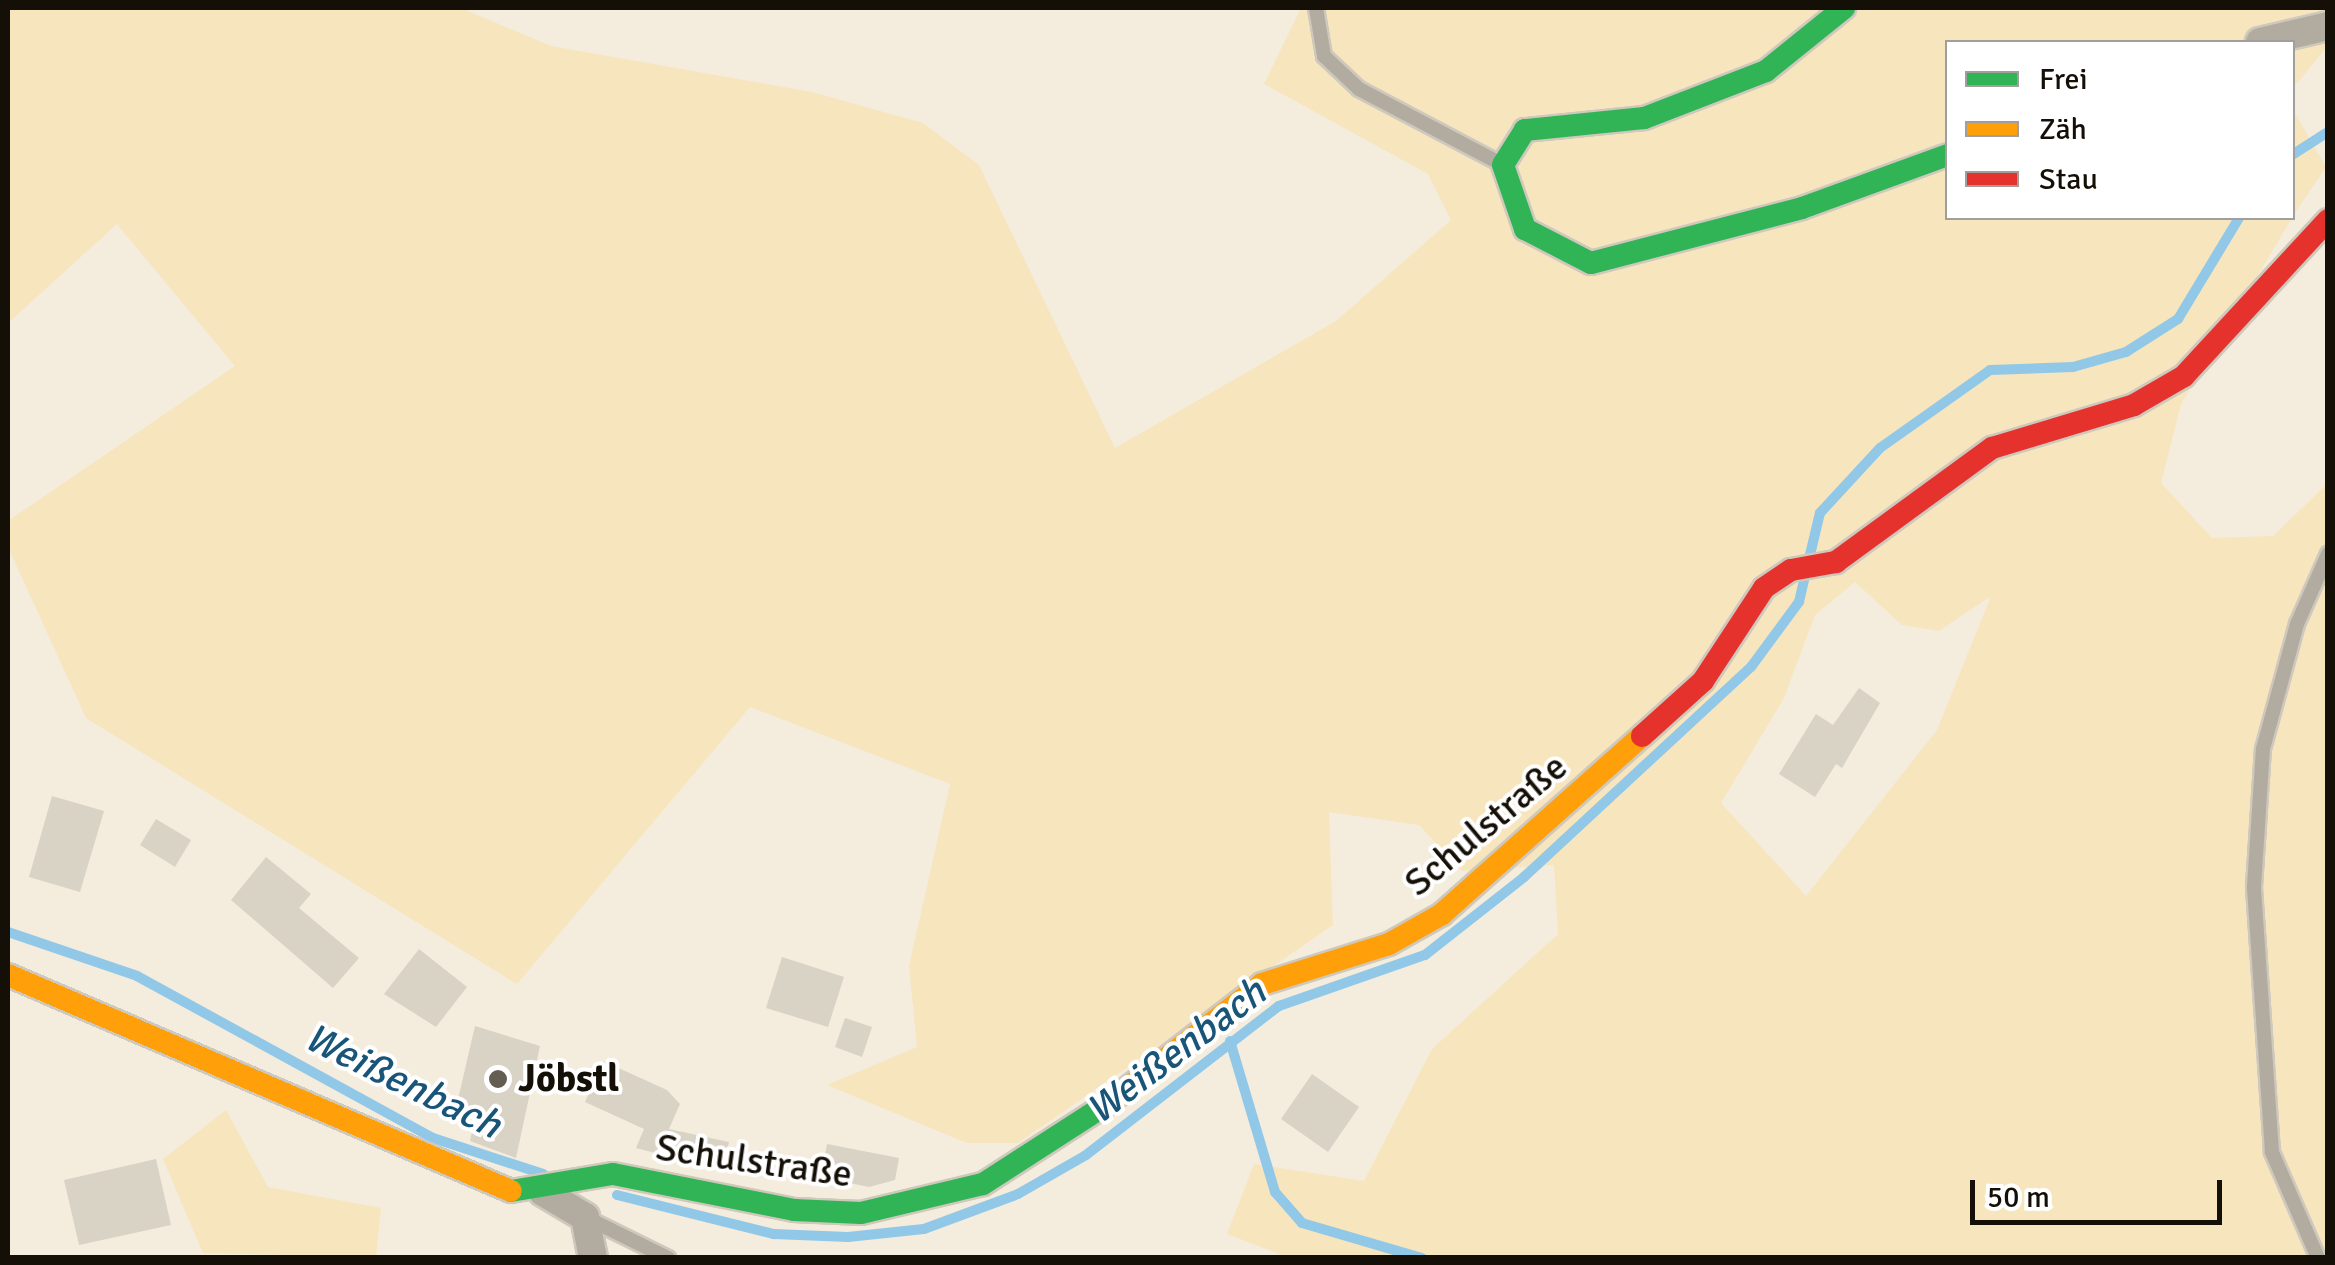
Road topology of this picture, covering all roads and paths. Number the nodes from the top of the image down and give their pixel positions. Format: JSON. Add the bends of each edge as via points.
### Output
{"nodes":[{"id":1,"x":1316,"y":8,"type":"edge"},
{"id":2,"x":1844,"y":8,"type":"edge"},
{"id":3,"x":2328,"y":26,"type":"edge"},
{"id":4,"x":2268,"y":40,"type":"edge"},
{"id":5,"x":1945,"y":156,"type":"edge"},
{"id":6,"x":1503,"y":165,"type":"junction"},
{"id":7,"x":2328,"y":220,"type":"edge"},
{"id":8,"x":2328,"y":554,"type":"edge"},
{"id":9,"x":8,"y":975,"type":"edge"},
{"id":10,"x":551,"y":1190,"type":"junction"},
{"id":11,"x":585,"y":1217,"type":"junction"},
{"id":12,"x":593,"y":1258,"type":"edge"},
{"id":13,"x":668,"y":1258,"type":"edge"},
{"id":14,"x":2318,"y":1258,"type":"edge"}],
"edges":[{"from":1,"to":6,"type":"lane","via":[[1324,56],[1359,89]]},
{"from":2,"to":6,"type":"street","via":[[1766,72],[1644,118],[1525,130]]},
{"from":3,"to":4,"type":"street"},
{"from":5,"to":6,"type":"street","via":[[1802,208],[1592,262],[1525,229]]},
{"from":7,"to":10,"type":"street","name":"Schulstraße","via":[[2184,376],[2134,404],[2051,423],[1992,448],[1836,562],[1790,570],[1764,588],[1703,681],[1442,914],[1389,944],[1262,984],[1058,1142],[982,1184],[860,1213],[794,1210],[613,1174]]},
{"from":8,"to":14,"type":"lane","via":[[2297,624],[2263,749],[2254,887],[2272,1152]]},
{"from":9,"to":10,"type":"street","name":"Schulstraße","via":[[455,1179]]},
{"from":10,"to":11,"type":"street"},
{"from":11,"to":12,"type":"street"},
{"from":11,"to":13,"type":"lane"}]}
